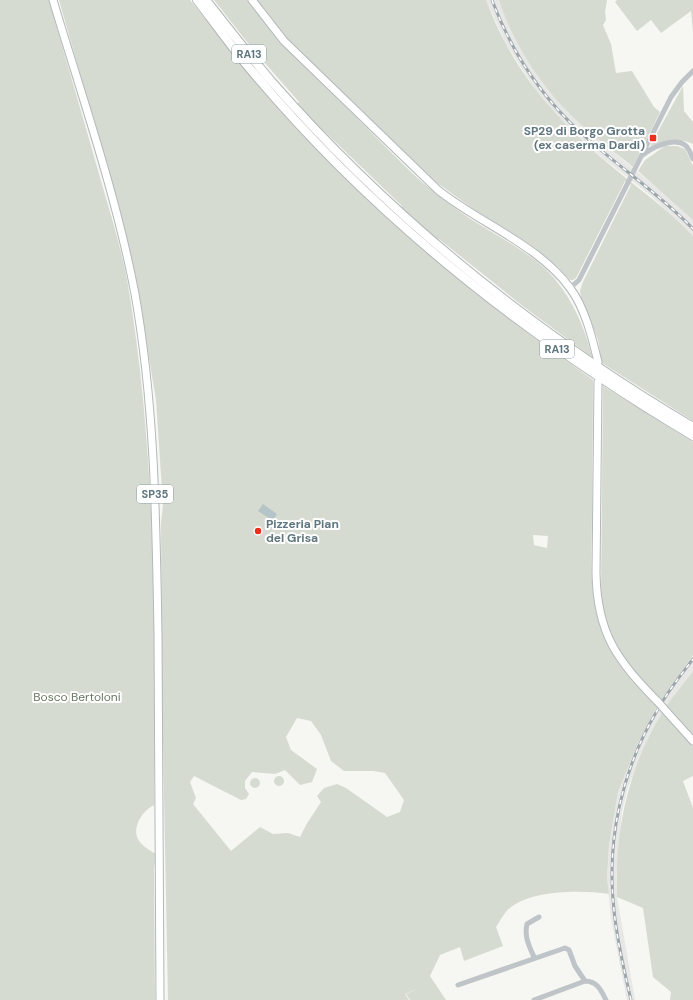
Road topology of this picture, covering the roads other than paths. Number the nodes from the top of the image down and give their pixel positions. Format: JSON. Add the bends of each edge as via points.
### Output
{"nodes":[{"id":1,"x":53,"y":0,"type":"edge"},
{"id":2,"x":197,"y":0,"type":"edge"},
{"id":3,"x":206,"y":0,"type":"edge"},
{"id":4,"x":252,"y":0,"type":"edge"},
{"id":5,"x":693,"y":71,"type":"edge"},
{"id":6,"x":291,"y":109,"type":"junction"},
{"id":7,"x":682,"y":144,"type":"junction"},
{"id":8,"x":693,"y":148,"type":"edge"},
{"id":9,"x":643,"y":156,"type":"junction"},
{"id":10,"x":693,"y":159,"type":"edge"},
{"id":11,"x":433,"y":246,"type":"junction"},
{"id":12,"x":570,"y":288,"type":"junction"},
{"id":13,"x":598,"y":362,"type":"dead end"},
{"id":14,"x":598,"y":382,"type":"dead end"},
{"id":15,"x":693,"y":427,"type":"edge"},
{"id":16,"x":693,"y":436,"type":"edge"},
{"id":17,"x":693,"y":741,"type":"edge"},
{"id":18,"x":539,"y":918,"type":"dead end"},
{"id":19,"x":534,"y":958,"type":"junction"},
{"id":20,"x":585,"y":981,"type":"junction"},
{"id":21,"x":458,"y":985,"type":"dead end"},
{"id":22,"x":160,"y":1000,"type":"edge"},
{"id":23,"x":534,"y":1000,"type":"edge"},
{"id":24,"x":606,"y":1000,"type":"edge"}],
"edges":[{"from":1,"to":22,"type":"main road","number":"SP35","via":[[121,236],[134,294],[148,390],[156,517]]},
{"from":2,"to":6,"type":"highway","via":[[246,63]]},
{"from":3,"to":6,"type":"highway","number":"RA13"},
{"from":4,"to":12,"type":"main road","via":[[284,41],[438,190],[538,256]]},
{"from":5,"to":9,"type":"street","via":[[671,97]]},
{"from":6,"to":11,"type":"highway","number":"RA13"},
{"from":7,"to":8,"type":"street"},
{"from":7,"to":9,"type":"street","via":[[663,144]]},
{"from":7,"to":10,"type":"street","via":[[687,147]]},
{"from":9,"to":12,"type":"street","via":[[579,280]]},
{"from":11,"to":15,"type":"highway","number":"RA13","via":[[552,335]]},
{"from":11,"to":16,"type":"highway","number":"RA13","via":[[505,310],[548,342],[643,406]]},
{"from":12,"to":13,"type":"main road","via":[[588,327]]},
{"from":14,"to":17,"type":"main road","bridge":true,"via":[[596,573],[603,626],[618,658]]},
{"from":18,"to":19,"type":"street","via":[[527,924],[526,929]]},
{"from":19,"to":20,"type":"street","via":[[559,949],[569,950],[575,966]]},
{"from":19,"to":21,"type":"street"},
{"from":20,"to":23,"type":"street"},
{"from":20,"to":24,"type":"street","via":[[596,984]]}]}
